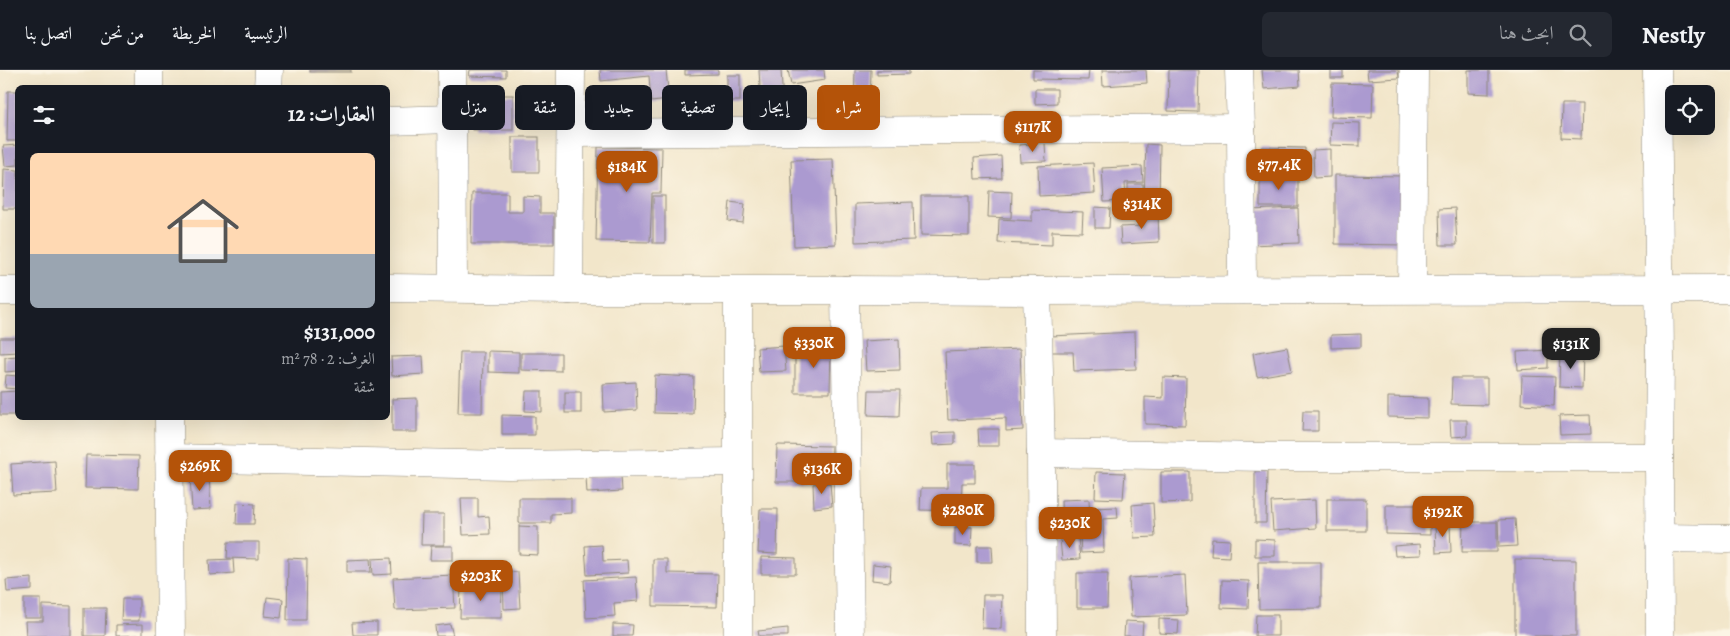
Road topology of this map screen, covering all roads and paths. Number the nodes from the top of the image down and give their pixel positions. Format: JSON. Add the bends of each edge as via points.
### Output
{"nodes":[{"id":1,"x":149,"y":70,"type":"edge"},
{"id":2,"x":269,"y":70,"type":"edge"},
{"id":3,"x":452,"y":70,"type":"edge"},
{"id":4,"x":572,"y":70,"type":"edge"},
{"id":5,"x":1239,"y":70,"type":"edge"},
{"id":6,"x":1414,"y":70,"type":"edge"},
{"id":7,"x":1657,"y":70,"type":"edge"},
{"id":8,"x":149,"y":85,"type":"edge"},
{"id":9,"x":268,"y":85,"type":"edge"},
{"id":10,"x":452,"y":85,"type":"edge"},
{"id":11,"x":442,"y":119,"type":"edge"},
{"id":12,"x":390,"y":121,"type":"edge"},
{"id":13,"x":1241,"y":128,"type":"junction"},
{"id":14,"x":452,"y":130,"type":"edge"},
{"id":15,"x":571,"y":133,"type":"junction"},
{"id":16,"x":390,"y":288,"type":"edge"},
{"id":17,"x":452,"y":288,"type":"junction"},
{"id":18,"x":1660,"y":288,"type":"junction"},
{"id":19,"x":1412,"y":289,"type":"junction"},
{"id":20,"x":1730,"y":289,"type":"edge"},
{"id":21,"x":569,"y":290,"type":"junction"},
{"id":22,"x":845,"y":290,"type":"junction"},
{"id":23,"x":1242,"y":290,"type":"junction"},
{"id":24,"x":0,"y":291,"type":"edge"},
{"id":25,"x":15,"y":291,"type":"edge"},
{"id":26,"x":738,"y":291,"type":"junction"},
{"id":27,"x":1037,"y":291,"type":"junction"},
{"id":28,"x":169,"y":420,"type":"edge"},
{"id":29,"x":1041,"y":453,"type":"junction"},
{"id":30,"x":1659,"y":457,"type":"junction"},
{"id":31,"x":169,"y":458,"type":"junction"},
{"id":32,"x":737,"y":462,"type":"junction"},
{"id":33,"x":1660,"y":538,"type":"junction"},
{"id":34,"x":1730,"y":538,"type":"edge"},
{"id":35,"x":171,"y":636,"type":"edge"},
{"id":36,"x":738,"y":636,"type":"edge"},
{"id":37,"x":850,"y":636,"type":"edge"},
{"id":38,"x":1042,"y":636,"type":"edge"},
{"id":39,"x":1660,"y":636,"type":"edge"}],
"edges":[{"from":1,"to":8,"type":"main road"},
{"from":2,"to":9,"type":"main road"},
{"from":3,"to":10,"type":"main road"},
{"from":4,"to":15,"type":"main road"},
{"from":5,"to":13,"type":"main road"},
{"from":6,"to":19,"type":"main road"},
{"from":7,"to":18,"type":"main road"},
{"from":11,"to":12,"type":"main road"},
{"from":13,"to":15,"type":"main road"},
{"from":13,"to":23,"type":"main road"},
{"from":14,"to":17,"type":"main road"},
{"from":15,"to":21,"type":"main road"},
{"from":16,"to":17,"type":"main road"},
{"from":17,"to":21,"type":"main road"},
{"from":18,"to":19,"type":"main road"},
{"from":18,"to":20,"type":"main road"},
{"from":18,"to":30,"type":"main road"},
{"from":19,"to":23,"type":"main road"},
{"from":21,"to":26,"type":"main road"},
{"from":22,"to":26,"type":"main road"},
{"from":22,"to":27,"type":"main road"},
{"from":22,"to":37,"type":"main road"},
{"from":23,"to":27,"type":"main road"},
{"from":24,"to":25,"type":"main road"},
{"from":26,"to":32,"type":"main road"},
{"from":27,"to":29,"type":"main road"},
{"from":28,"to":31,"type":"main road"},
{"from":29,"to":30,"type":"main road","via":[[1266,457]]},
{"from":29,"to":38,"type":"main road"},
{"from":30,"to":33,"type":"main road"},
{"from":31,"to":32,"type":"main road","via":[[509,465]]},
{"from":31,"to":35,"type":"main road"},
{"from":32,"to":36,"type":"main road"},
{"from":33,"to":34,"type":"main road"},
{"from":33,"to":39,"type":"main road"}]}
